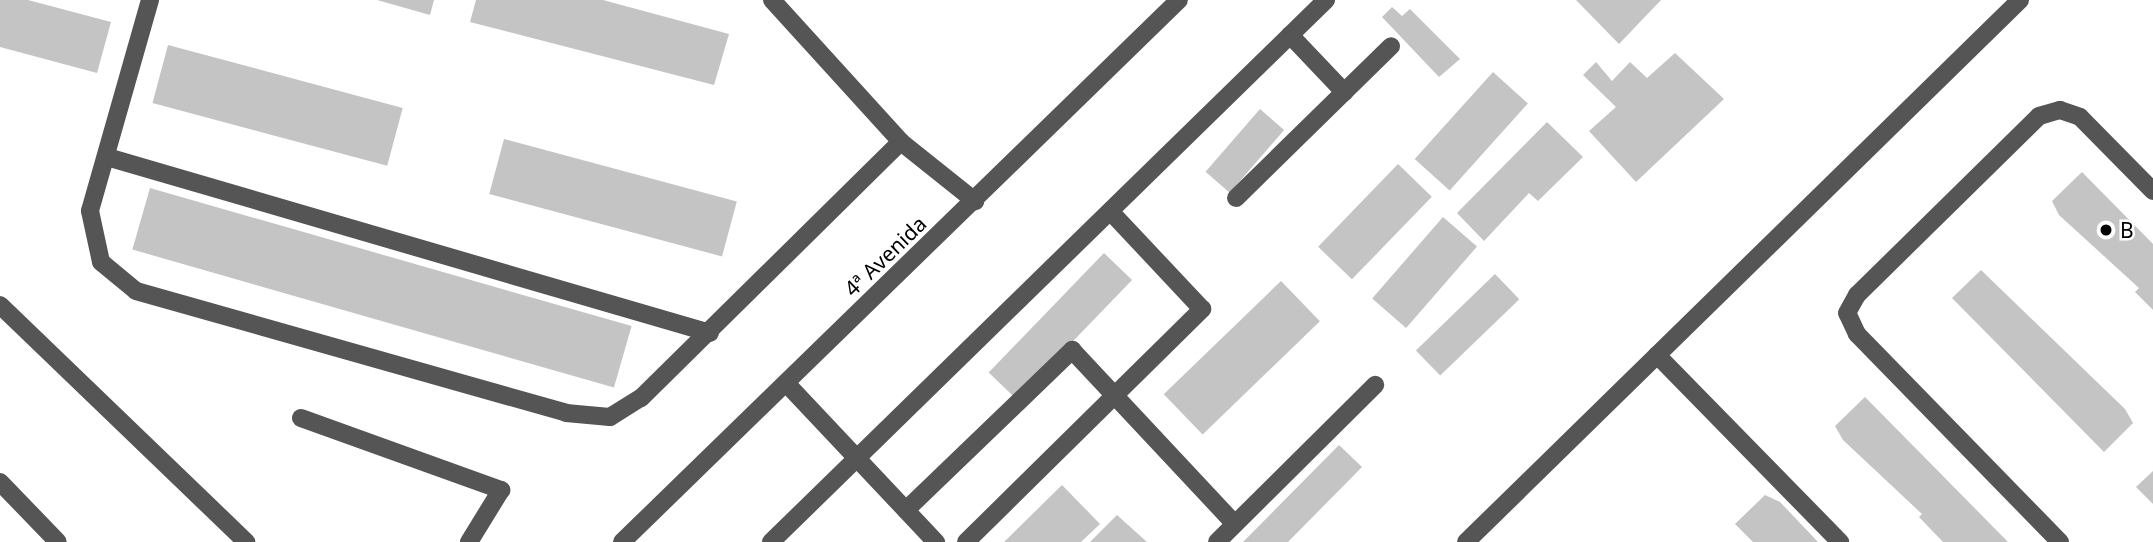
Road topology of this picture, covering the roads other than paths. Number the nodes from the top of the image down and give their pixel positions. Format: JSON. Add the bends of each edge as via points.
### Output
{"nodes":[{"id":1,"x":150,"y":0,"type":"edge"},
{"id":2,"x":772,"y":0,"type":"edge"},
{"id":3,"x":1326,"y":0,"type":"edge"},
{"id":4,"x":2020,"y":0,"type":"edge"},
{"id":5,"x":1175,"y":2,"type":"edge"},
{"id":6,"x":1290,"y":35,"type":"junction"},
{"id":7,"x":1391,"y":46,"type":"dead end"},
{"id":8,"x":1344,"y":93,"type":"junction"},
{"id":9,"x":901,"y":142,"type":"junction"},
{"id":10,"x":107,"y":158,"type":"junction"},
{"id":11,"x":2153,"y":191,"type":"edge"},
{"id":12,"x":1236,"y":198,"type":"dead end"},
{"id":13,"x":975,"y":201,"type":"junction"},
{"id":14,"x":1110,"y":211,"type":"junction"},
{"id":15,"x":0,"y":304,"type":"edge"},
{"id":16,"x":710,"y":333,"type":"junction"},
{"id":17,"x":1657,"y":355,"type":"junction"},
{"id":18,"x":786,"y":383,"type":"junction"},
{"id":19,"x":1375,"y":385,"type":"dead end"},
{"id":20,"x":1114,"y":396,"type":"junction"},
{"id":21,"x":301,"y":418,"type":"dead end"},
{"id":22,"x":857,"y":458,"type":"junction"},
{"id":23,"x":0,"y":482,"type":"edge"},
{"id":24,"x":906,"y":510,"type":"junction"},
{"id":25,"x":1235,"y":524,"type":"junction"},
{"id":26,"x":58,"y":542,"type":"edge"},
{"id":27,"x":246,"y":542,"type":"edge"},
{"id":28,"x":469,"y":542,"type":"edge"},
{"id":29,"x":622,"y":542,"type":"edge"},
{"id":30,"x":771,"y":542,"type":"edge"},
{"id":31,"x":936,"y":542,"type":"edge"},
{"id":32,"x":966,"y":542,"type":"edge"},
{"id":33,"x":1217,"y":542,"type":"edge"},
{"id":34,"x":1466,"y":542,"type":"edge"},
{"id":35,"x":1840,"y":542,"type":"edge"},
{"id":36,"x":2060,"y":542,"type":"edge"}],
"edges":[{"from":1,"to":10,"type":"street"},
{"from":2,"to":9,"type":"street"},
{"from":3,"to":6,"type":"street"},
{"from":4,"to":17,"type":"street"},
{"from":5,"to":13,"type":"street","name":"4ª Avenida"},
{"from":6,"to":8,"type":"street"},
{"from":6,"to":14,"type":"street"},
{"from":7,"to":8,"type":"street"},
{"from":8,"to":12,"type":"street"},
{"from":9,"to":13,"type":"street"},
{"from":9,"to":16,"type":"street"},
{"from":10,"to":16,"type":"street"},
{"from":10,"to":16,"type":"street","via":[[90,211],[101,262],[136,291],[566,413],[610,417],[641,398]]},
{"from":11,"to":36,"type":"street","via":[[2080,117],[2060,110],[2039,116],[1857,295],[1847,313],[1857,334]]},
{"from":13,"to":18,"type":"street","name":"4ª Avenida"},
{"from":14,"to":20,"type":"street","via":[[1202,309]]},
{"from":14,"to":22,"type":"street"},
{"from":15,"to":27,"type":"street"},
{"from":17,"to":34,"type":"street"},
{"from":17,"to":35,"type":"street"},
{"from":18,"to":22,"type":"street"},
{"from":18,"to":29,"type":"street","name":"4ª Avenida"},
{"from":19,"to":25,"type":"street"},
{"from":20,"to":24,"type":"street","via":[[1072,350]]},
{"from":20,"to":25,"type":"street"},
{"from":20,"to":32,"type":"street"},
{"from":21,"to":28,"type":"street","via":[[501,490]]},
{"from":22,"to":24,"type":"street"},
{"from":22,"to":30,"type":"street"},
{"from":23,"to":26,"type":"street"},
{"from":24,"to":31,"type":"street"},
{"from":25,"to":33,"type":"street"}]}
